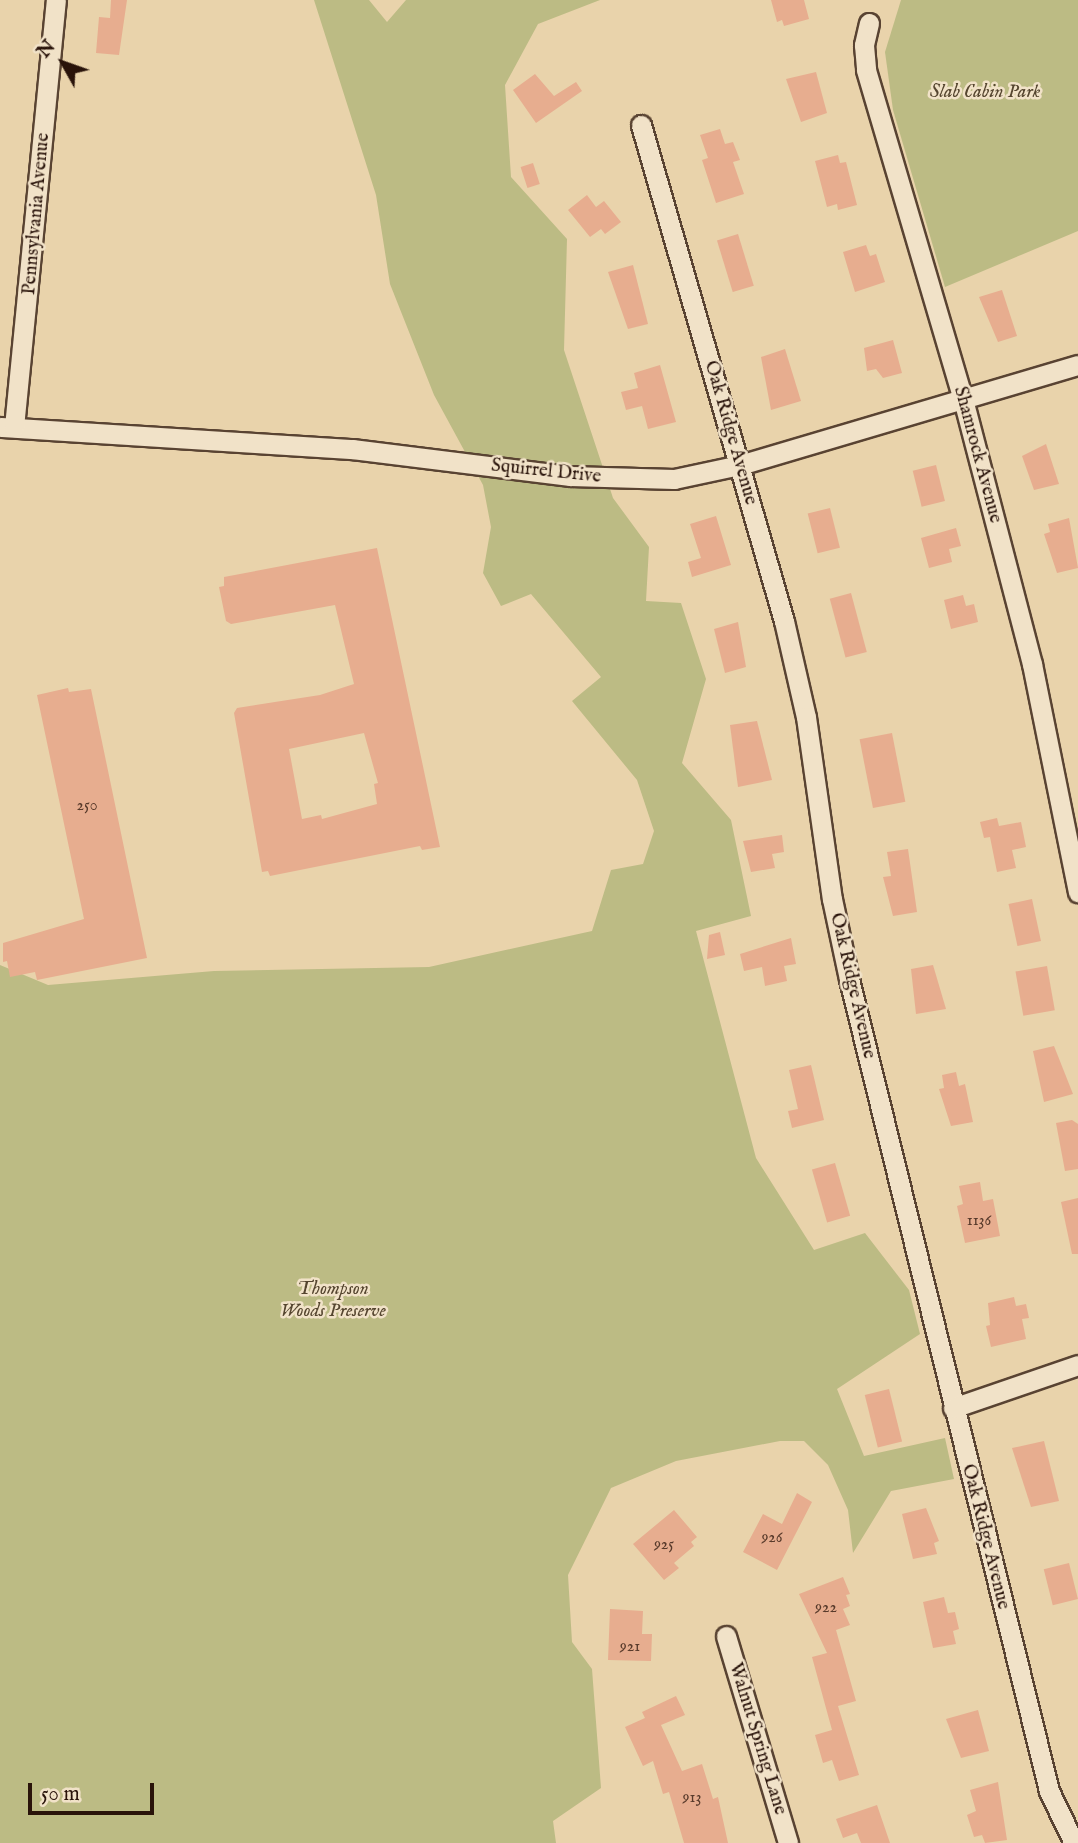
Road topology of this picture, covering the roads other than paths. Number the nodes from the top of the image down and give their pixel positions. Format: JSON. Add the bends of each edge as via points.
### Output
{"nodes":[{"id":1,"x":56,"y":0,"type":"edge"},
{"id":2,"x":869,"y":23,"type":"dead end"},
{"id":3,"x":641,"y":125,"type":"dead end"},
{"id":4,"x":1078,"y":365,"type":"edge"},
{"id":5,"x":963,"y":399,"type":"junction"},
{"id":6,"x":7,"y":427,"type":"edge"},
{"id":7,"x":740,"y":465,"type":"junction"},
{"id":8,"x":1078,"y":892,"type":"edge"},
{"id":9,"x":1078,"y":1365,"type":"edge"},
{"id":10,"x":953,"y":1408,"type":"junction"},
{"id":11,"x":726,"y":1636,"type":"dead end"},
{"id":12,"x":788,"y":1843,"type":"edge"},
{"id":13,"x":1074,"y":1843,"type":"edge"}],
"edges":[{"from":1,"to":6,"type":"street","name":"Pennsylvania Avenue"},
{"from":2,"to":5,"type":"street","name":"Shamrock Avenue","via":[[864,45],[866,70]]},
{"from":3,"to":7,"type":"street","name":"Oak Ridge Avenue"},
{"from":4,"to":5,"type":"street","name":"Squirrel Drive"},
{"from":5,"to":7,"type":"street","name":"Squirrel Drive"},
{"from":5,"to":8,"type":"street","name":"Shamrock Avenue","via":[[1032,664]]},
{"from":6,"to":7,"type":"street","name":"Squirrel Drive","via":[[352,449],[643,480]]},
{"from":7,"to":10,"type":"street","name":"Oak Ridge Avenue","via":[[803,705],[832,900]]},
{"from":9,"to":10,"type":"street"},
{"from":10,"to":13,"type":"street","name":"Oak Ridge Avenue","via":[[1049,1791]]},
{"from":11,"to":12,"type":"street","name":"Walnut Spring Lane"}]}
